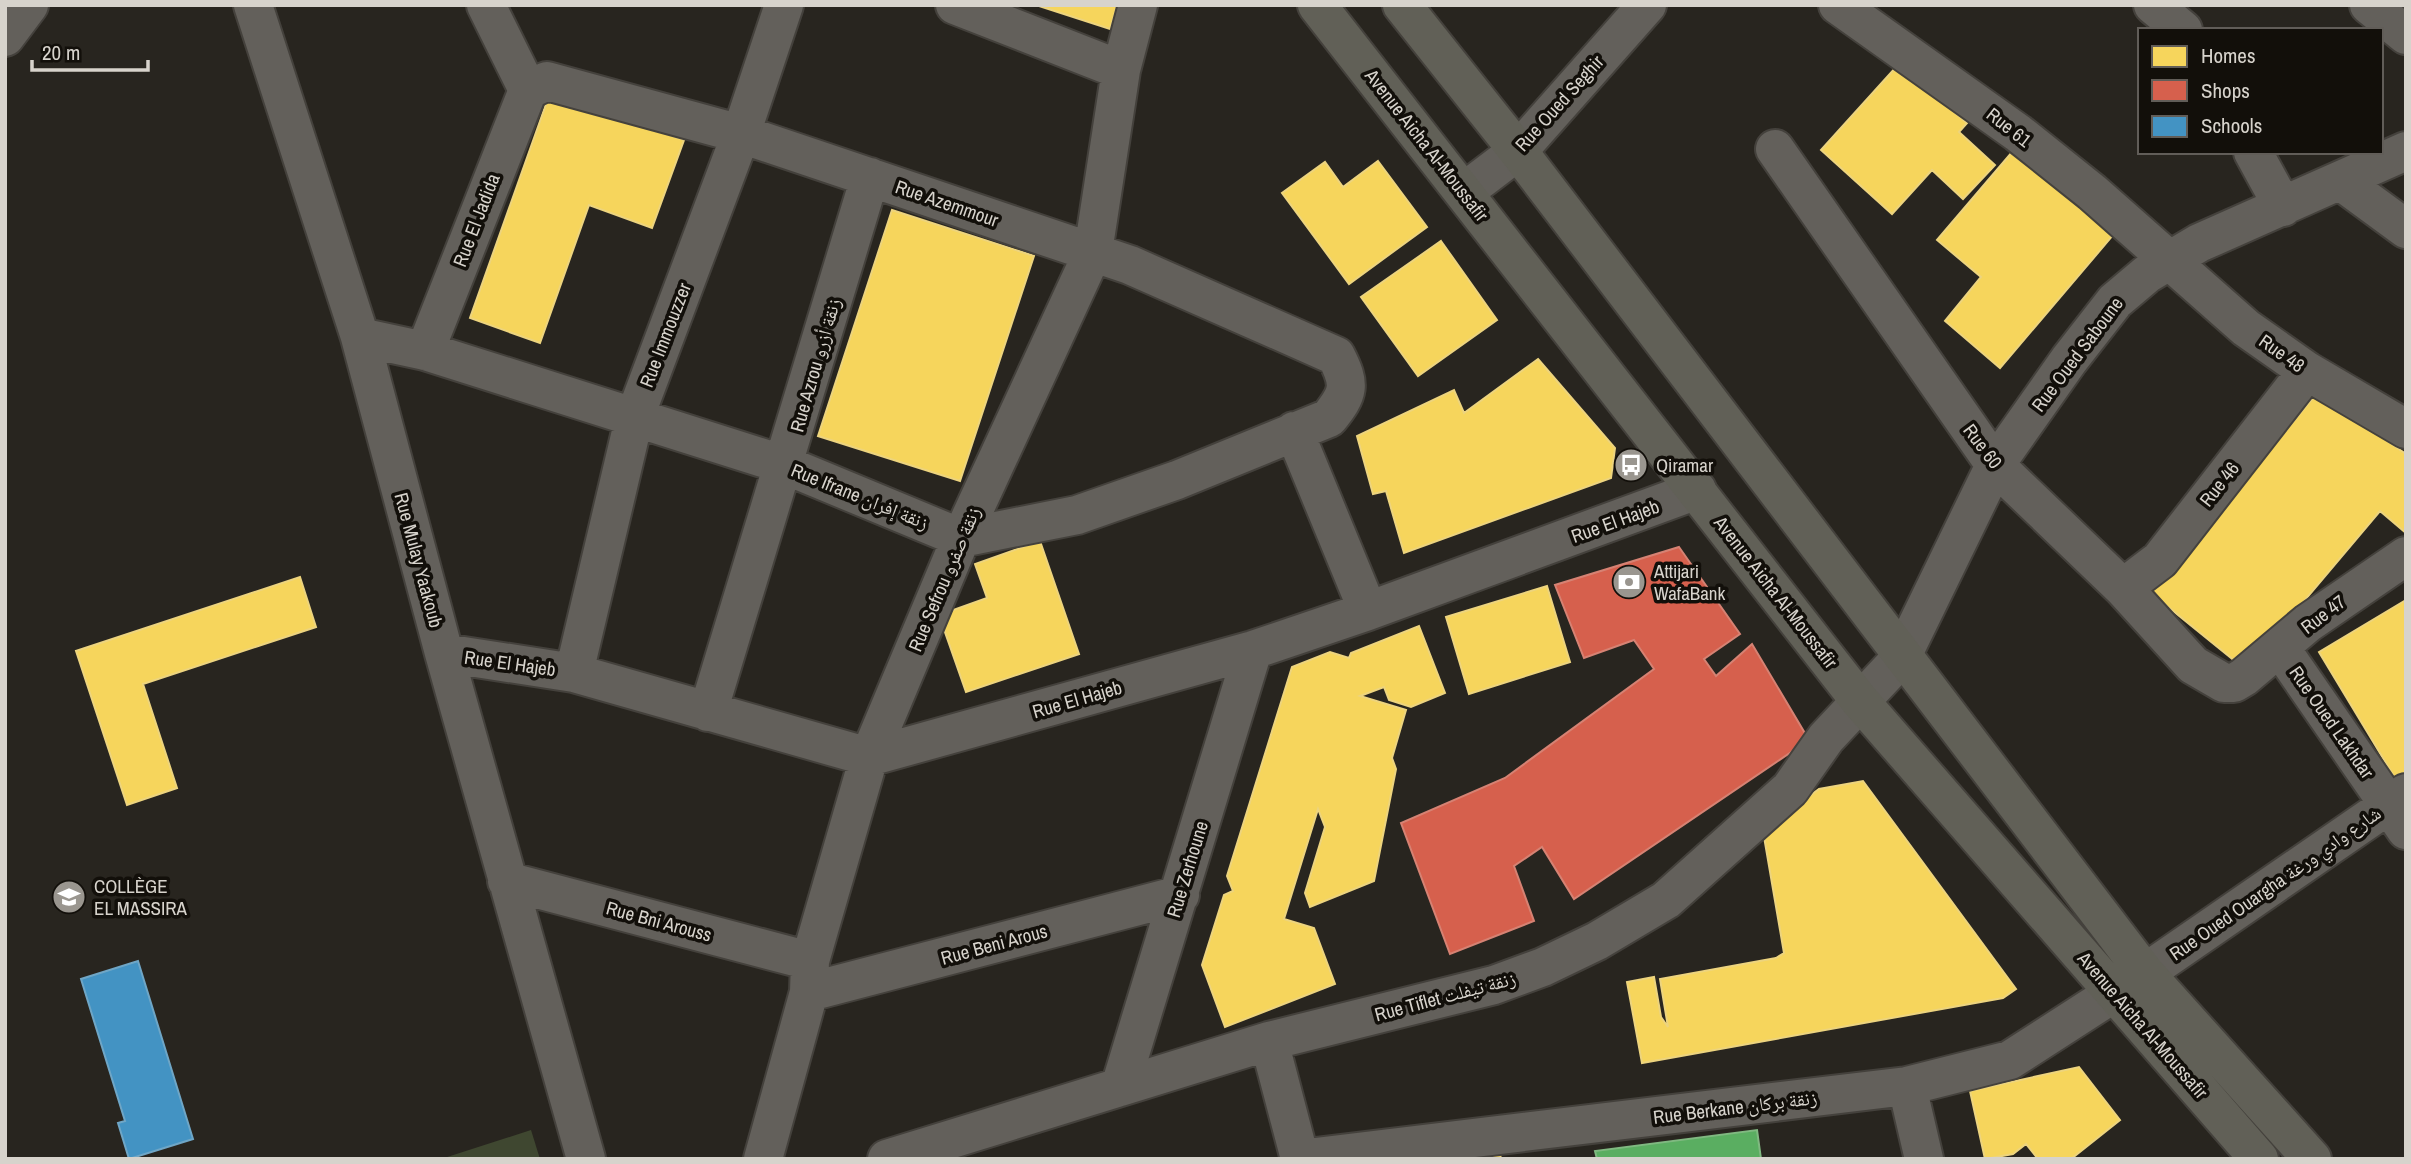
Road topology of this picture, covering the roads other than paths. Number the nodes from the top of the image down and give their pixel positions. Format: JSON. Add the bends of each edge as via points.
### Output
{"nodes":[{"id":1,"x":29,"y":5,"type":"edge"},
{"id":2,"x":253,"y":5,"type":"edge"},
{"id":3,"x":486,"y":5,"type":"edge"},
{"id":4,"x":784,"y":5,"type":"edge"},
{"id":5,"x":955,"y":5,"type":"edge"},
{"id":6,"x":1138,"y":5,"type":"edge"},
{"id":7,"x":1317,"y":5,"type":"edge"},
{"id":8,"x":1402,"y":5,"type":"edge"},
{"id":9,"x":1647,"y":5,"type":"edge"},
{"id":10,"x":1838,"y":5,"type":"edge"},
{"id":11,"x":2153,"y":5,"type":"edge"},
{"id":12,"x":2369,"y":5,"type":"edge"},
{"id":13,"x":1880,"y":17,"type":"edge"},
{"id":14,"x":2181,"y":28,"type":"edge"},
{"id":15,"x":2406,"y":35,"type":"edge"},
{"id":16,"x":5,"y":37,"type":"edge"},
{"id":17,"x":1121,"y":70,"type":"junction"},
{"id":18,"x":537,"y":85,"type":"junction"},
{"id":19,"x":741,"y":134,"type":"junction"},
{"id":20,"x":1775,"y":149,"type":"dead end"},
{"id":21,"x":1518,"y":151,"type":"junction"},
{"id":22,"x":2406,"y":151,"type":"edge"},
{"id":23,"x":2254,"y":154,"type":"edge"},
{"id":24,"x":870,"y":177,"type":"junction"},
{"id":25,"x":2342,"y":182,"type":"junction"},
{"id":26,"x":1464,"y":192,"type":"junction"},
{"id":27,"x":2283,"y":207,"type":"junction"},
{"id":28,"x":2406,"y":229,"type":"edge"},
{"id":29,"x":1093,"y":252,"type":"junction"},
{"id":30,"x":2170,"y":260,"type":"junction"},
{"id":31,"x":360,"y":337,"type":"junction"},
{"id":32,"x":425,"y":351,"type":"junction"},
{"id":33,"x":2307,"y":371,"type":"junction"},
{"id":34,"x":634,"y":419,"type":"junction"},
{"id":35,"x":2406,"y":429,"type":"edge"},
{"id":36,"x":1294,"y":431,"type":"junction"},
{"id":37,"x":785,"y":466,"type":"junction"},
{"id":38,"x":1995,"y":466,"type":"junction"},
{"id":39,"x":1697,"y":490,"type":"junction"},
{"id":40,"x":961,"y":538,"type":"junction"},
{"id":41,"x":2406,"y":556,"type":"edge"},
{"id":42,"x":2123,"y":588,"type":"junction"},
{"id":43,"x":1368,"y":611,"type":"junction"},
{"id":44,"x":2281,"y":649,"type":"junction"},
{"id":45,"x":1253,"y":650,"type":"junction"},
{"id":46,"x":444,"y":653,"type":"junction"},
{"id":47,"x":1901,"y":658,"type":"junction"},
{"id":48,"x":573,"y":673,"type":"junction"},
{"id":49,"x":2244,"y":677,"type":"joint"},
{"id":50,"x":1860,"y":701,"type":"junction"},
{"id":51,"x":708,"y":712,"type":"junction"},
{"id":52,"x":869,"y":757,"type":"junction"},
{"id":53,"x":2400,"y":809,"type":"edge"},
{"id":54,"x":507,"y":881,"type":"junction"},
{"id":55,"x":1180,"y":895,"type":"junction"},
{"id":56,"x":810,"y":977,"type":"junction"},
{"id":57,"x":2129,"y":982,"type":"junction"},
{"id":58,"x":1269,"y":1041,"type":"junction"},
{"id":59,"x":1907,"y":1086,"type":"junction"},
{"id":60,"x":1120,"y":1087,"type":"junction"},
{"id":61,"x":586,"y":1159,"type":"edge"},
{"id":62,"x":763,"y":1159,"type":"edge"},
{"id":63,"x":887,"y":1159,"type":"edge"},
{"id":64,"x":1300,"y":1159,"type":"edge"},
{"id":65,"x":1924,"y":1159,"type":"edge"},
{"id":66,"x":2259,"y":1159,"type":"edge"},
{"id":67,"x":2312,"y":1159,"type":"edge"}],
"edges":[{"from":1,"to":16,"type":"street"},
{"from":2,"to":31,"type":"street","name":"Rue Mulay Yaakoub"},
{"from":3,"to":18,"type":"street"},
{"from":4,"to":19,"type":"street","name":"Rue Immouzzer"},
{"from":5,"to":17,"type":"street"},
{"from":6,"to":17,"type":"street","name":"Rue Sefrou زنقة صفرو"},
{"from":7,"to":26,"type":"main road","name":"Avenue Aicha Al-Moussafir"},
{"from":8,"to":21,"type":"main road","name":"Avenue Aicha Al-Moussafir"},
{"from":9,"to":21,"type":"street","name":"Rue Oued Seghir"},
{"from":10,"to":13,"type":"street","name":"Rue 61"},
{"from":11,"to":14,"type":"street"},
{"from":12,"to":15,"type":"street"},
{"from":13,"to":30,"type":"street","name":"Rue 61"},
{"from":17,"to":29,"type":"street","name":"Rue Sefrou زنقة صفرو"},
{"from":18,"to":19,"type":"street","name":"Rue Azemmour"},
{"from":18,"to":32,"type":"street","name":"Rue El Jadida"},
{"from":19,"to":24,"type":"street","name":"Rue Azemmour"},
{"from":19,"to":34,"type":"street","name":"Rue Immouzzer"},
{"from":20,"to":38,"type":"street","name":"Rue 60"},
{"from":21,"to":26,"type":"street","name":"Rue Oued Seghir"},
{"from":21,"to":47,"type":"main road","name":"Avenue Aicha Al-Moussafir"},
{"from":22,"to":25,"type":"street","name":"Rue Oued Saboune"},
{"from":23,"to":27,"type":"street"},
{"from":24,"to":29,"type":"street","name":"Rue Azemmour"},
{"from":24,"to":37,"type":"street","name":"Rue Azrou زنقة أزرو"},
{"from":25,"to":27,"type":"street","name":"Rue Oued Saboune"},
{"from":25,"to":28,"type":"street"},
{"from":26,"to":39,"type":"main road","name":"Avenue Aicha Al-Moussafir"},
{"from":27,"to":30,"type":"street","name":"Rue Oued Saboune"},
{"from":29,"to":36,"type":"street","name":"Rue Azemmour","via":[[1130,264],[1336,356],[1347,376],[1345,398],[1329,418]]},
{"from":29,"to":40,"type":"street","name":"Rue Sefrou زنقة صفرو"},
{"from":30,"to":33,"type":"street","name":"Rue 48","via":[[2246,328]]},
{"from":30,"to":38,"type":"street","name":"Rue Oued Saboune","via":[[2115,300]]},
{"from":31,"to":32,"type":"street","name":"Rue Ifrane زنقة إفران"},
{"from":31,"to":46,"type":"street","name":"Rue Mulay Yaakoub"},
{"from":32,"to":34,"type":"street","name":"Rue Ifrane زنقة إفران"},
{"from":33,"to":35,"type":"street","name":"Rue 48"},
{"from":33,"to":42,"type":"street","name":"Rue 46","via":[[2160,560]]},
{"from":34,"to":37,"type":"street","name":"Rue Ifrane زنقة إفران"},
{"from":34,"to":48,"type":"street","name":"Rue Immouzzer"},
{"from":36,"to":40,"type":"street","via":[[1077,515]]},
{"from":36,"to":43,"type":"street"},
{"from":37,"to":40,"type":"street","name":"Rue Ifrane زنقة إفران"},
{"from":37,"to":51,"type":"street","name":"Rue Azrou زنقة أزرو"},
{"from":38,"to":42,"type":"street","name":"Rue 60"},
{"from":38,"to":47,"type":"street","name":"Rue Oued Saboune"},
{"from":39,"to":43,"type":"street","name":"Rue El Hajeb"},
{"from":39,"to":50,"type":"main road","name":"Avenue Aicha Al-Moussafir"},
{"from":40,"to":52,"type":"street","name":"Rue Sefrou زنقة صفرو"},
{"from":41,"to":44,"type":"street","name":"Rue 47","via":[[2308,623]]},
{"from":42,"to":49,"type":"street","name":"Rue 60","via":[[2193,665],[2224,683]]},
{"from":43,"to":45,"type":"street","name":"Rue El Hajeb"},
{"from":44,"to":49,"type":"street","name":"Rue 47"},
{"from":44,"to":53,"type":"street","name":"Rue Oued Lakhdar"},
{"from":45,"to":52,"type":"street","name":"Rue El Hajeb"},
{"from":45,"to":55,"type":"street","name":"Rue Zerhoune"},
{"from":46,"to":48,"type":"street","name":"Rue El Hajeb"},
{"from":46,"to":54,"type":"street","name":"Rue Mulay Yaakoub"},
{"from":47,"to":50,"type":"street","name":"Rue Tiflet زنقة تيفلت"},
{"from":47,"to":57,"type":"main road","name":"Avenue Aicha Al-Moussafir"},
{"from":48,"to":51,"type":"street","name":"Rue El Hajeb"},
{"from":50,"to":57,"type":"main road","name":"Avenue Aicha Al-Moussafir"},
{"from":50,"to":58,"type":"street","name":"Rue Tiflet زنقة تيفلت","via":[[1826,738],[1790,789],[1666,900],[1597,941],[1494,985]]},
{"from":51,"to":52,"type":"street","name":"Rue El Hajeb"},
{"from":52,"to":56,"type":"street","name":"Rue Sefrou زنقة صفرو"},
{"from":53,"to":57,"type":"street","name":"Rue Oued Ouargha شارع وادي ورغة"},
{"from":54,"to":56,"type":"street","name":"Rue Bni Arouss"},
{"from":54,"to":61,"type":"street","name":"Rue Mulay Yaakoub"},
{"from":55,"to":56,"type":"street","name":"Rue Beni Arous"},
{"from":55,"to":60,"type":"street","name":"Rue Zerhoune"},
{"from":56,"to":62,"type":"street","name":"Rue Sefrou زنقة صفرو"},
{"from":57,"to":59,"type":"street","name":"Rue Berkane زنقة بركان","via":[[2010,1060]]},
{"from":57,"to":66,"type":"main road","name":"Avenue Aicha Al-Moussafir"},
{"from":57,"to":67,"type":"main road","name":"Avenue Aicha Al-Moussafir"},
{"from":58,"to":60,"type":"street","name":"Rue Tiflet زنقة تيفلت"},
{"from":58,"to":64,"type":"street"},
{"from":59,"to":64,"type":"street","name":"Rue Berkane زنقة بركان"},
{"from":59,"to":65,"type":"street"},
{"from":60,"to":63,"type":"street","name":"Rue Tiflet زنقة تيفلت"}]}
